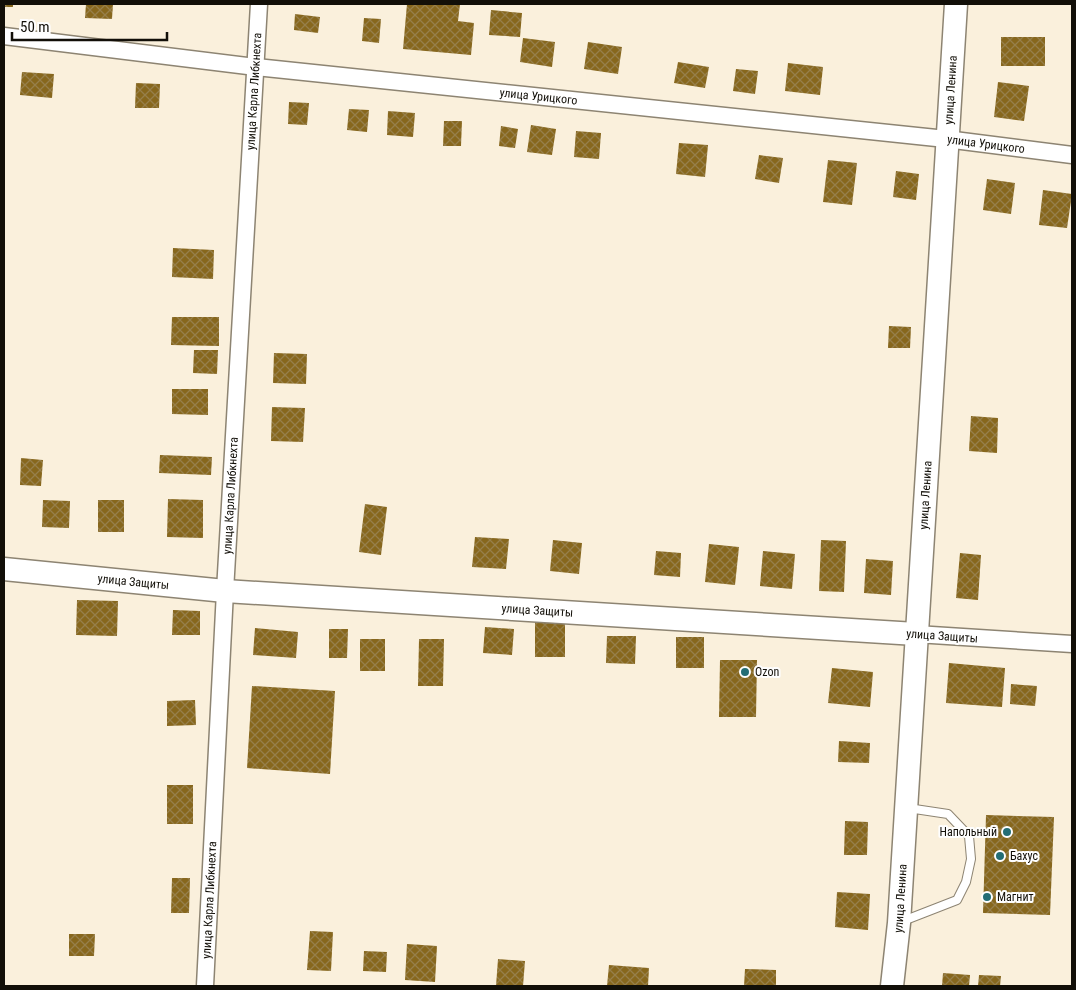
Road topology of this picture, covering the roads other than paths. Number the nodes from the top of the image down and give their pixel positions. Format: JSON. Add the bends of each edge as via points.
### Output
{"nodes":[{"id":1,"x":258,"y":4,"type":"edge"},
{"id":2,"x":956,"y":4,"type":"edge"},
{"id":3,"x":4,"y":36,"type":"edge"},
{"id":4,"x":256,"y":67,"type":"junction"},
{"id":5,"x":946,"y":139,"type":"junction"},
{"id":6,"x":1072,"y":155,"type":"edge"},
{"id":7,"x":4,"y":568,"type":"edge"},
{"id":8,"x":225,"y":591,"type":"junction"},
{"id":9,"x":916,"y":634,"type":"junction"},
{"id":10,"x":1072,"y":644,"type":"edge"},
{"id":11,"x":905,"y":807,"type":"junction"},
{"id":12,"x":899,"y":923,"type":"junction"},
{"id":13,"x":205,"y":986,"type":"edge"},
{"id":14,"x":892,"y":986,"type":"edge"}],
"edges":[{"from":1,"to":4,"type":"street","name":"улица Карла Либкнехта"},
{"from":2,"to":5,"type":"street","name":"улица Ленина"},
{"from":3,"to":4,"type":"street","name":"улица Урицкого"},
{"from":4,"to":5,"type":"street","name":"улица Урицкого"},
{"from":4,"to":8,"type":"street","name":"улица Карла Либкнехта"},
{"from":5,"to":6,"type":"street","name":"улица Урицкого"},
{"from":5,"to":9,"type":"street","name":"улица Ленина"},
{"from":7,"to":8,"type":"street","name":"улица Защиты"},
{"from":8,"to":9,"type":"street","name":"улица Защиты"},
{"from":8,"to":13,"type":"street","name":"улица Карла Либкнехта"},
{"from":9,"to":10,"type":"street","name":"улица Защиты"},
{"from":9,"to":11,"type":"street","name":"улица Ленина"},
{"from":11,"to":12,"type":"street","name":"улица Ленина"},
{"from":11,"to":12,"type":"lane","via":[[948,814],[969,836],[971,859],[966,882],[957,900]]},
{"from":12,"to":14,"type":"street","name":"улица Ленина"}]}
